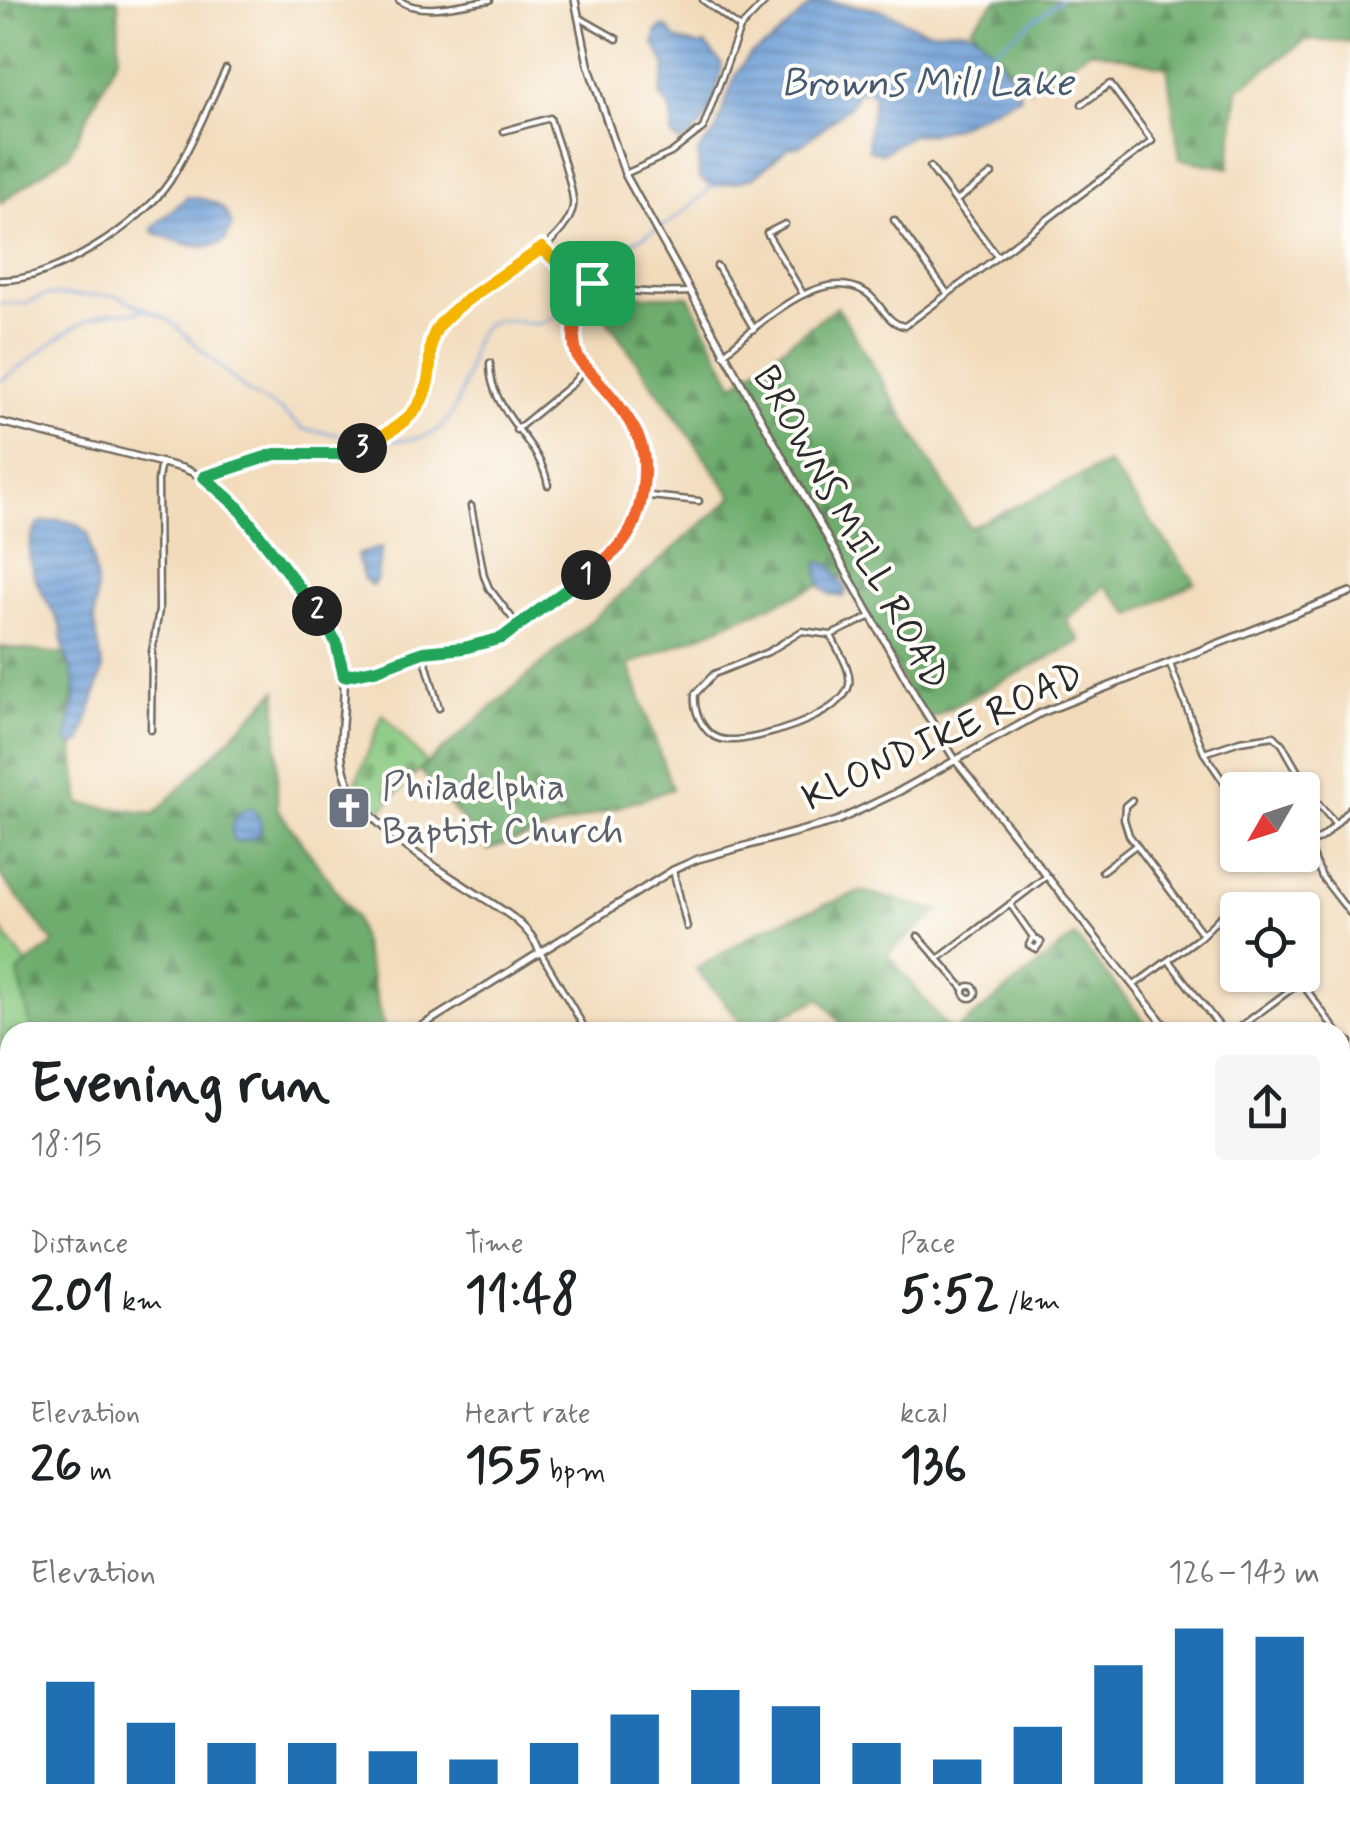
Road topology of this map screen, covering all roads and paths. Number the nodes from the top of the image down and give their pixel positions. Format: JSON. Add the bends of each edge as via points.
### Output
{"nodes":[{"id":1,"x":399,"y":0,"type":"edge"},
{"id":2,"x":490,"y":0,"type":"edge"},
{"id":3,"x":575,"y":0,"type":"edge"},
{"id":4,"x":703,"y":0,"type":"edge"},
{"id":5,"x":767,"y":0,"type":"edge"},
{"id":6,"x":447,"y":2,"type":"edge"},
{"id":7,"x":576,"y":16,"type":"junction"},
{"id":8,"x":740,"y":28,"type":"junction"},
{"id":9,"x":618,"y":40,"type":"dead end"},
{"id":10,"x":226,"y":70,"type":"dead end"},
{"id":11,"x":1082,"y":104,"type":"dead end"},
{"id":12,"x":504,"y":132,"type":"dead end"},
{"id":13,"x":930,"y":167,"type":"dead end"},
{"id":14,"x":624,"y":174,"type":"junction"},
{"id":15,"x":992,"y":174,"type":"dead end"},
{"id":16,"x":956,"y":201,"type":"junction"},
{"id":17,"x":894,"y":220,"type":"dead end"},
{"id":18,"x":784,"y":224,"type":"dead end"},
{"id":19,"x":542,"y":248,"type":"junction"},
{"id":20,"x":997,"y":256,"type":"junction"},
{"id":21,"x":717,"y":266,"type":"dead end"},
{"id":22,"x":0,"y":280,"type":"edge"},
{"id":23,"x":592,"y":283,"type":"junction"},
{"id":24,"x":691,"y":292,"type":"junction"},
{"id":25,"x":948,"y":293,"type":"junction"},
{"id":26,"x":804,"y":294,"type":"junction"},
{"id":27,"x":754,"y":329,"type":"junction"},
{"id":28,"x":723,"y":354,"type":"junction"},
{"id":29,"x":490,"y":363,"type":"dead end"},
{"id":30,"x":586,"y":368,"type":"junction"},
{"id":31,"x":0,"y":422,"type":"edge"},
{"id":32,"x":516,"y":430,"type":"junction"},
{"id":33,"x":161,"y":462,"type":"junction"},
{"id":34,"x":204,"y":477,"type":"junction"},
{"id":35,"x":548,"y":486,"type":"dead end"},
{"id":36,"x":640,"y":494,"type":"junction"},
{"id":37,"x":699,"y":501,"type":"dead end"},
{"id":38,"x":471,"y":506,"type":"dead end"},
{"id":39,"x":1350,"y":592,"type":"edge"},
{"id":40,"x":872,"y":616,"type":"junction"},
{"id":41,"x":520,"y":628,"type":"junction"},
{"id":42,"x":831,"y":635,"type":"junction"},
{"id":43,"x":423,"y":652,"type":"junction"},
{"id":44,"x":1170,"y":664,"type":"junction"},
{"id":45,"x":344,"y":676,"type":"junction"},
{"id":46,"x":439,"y":708,"type":"dead end"},
{"id":47,"x":151,"y":730,"type":"dead end"},
{"id":48,"x":1204,"y":753,"type":"junction"},
{"id":49,"x":956,"y":761,"type":"junction"},
{"id":50,"x":1220,"y":777,"type":"edge"},
{"id":51,"x":1132,"y":800,"type":"dead end"},
{"id":52,"x":1350,"y":808,"type":"edge"},
{"id":53,"x":1335,"y":824,"type":"junction"},
{"id":54,"x":1320,"y":835,"type":"edge"},
{"id":55,"x":1136,"y":845,"type":"junction"},
{"id":56,"x":673,"y":870,"type":"junction"},
{"id":57,"x":1102,"y":871,"type":"dead end"},
{"id":58,"x":1319,"y":872,"type":"edge"},
{"id":59,"x":1047,"y":876,"type":"junction"},
{"id":60,"x":1009,"y":903,"type":"junction"},
{"id":61,"x":1350,"y":913,"type":"edge"},
{"id":62,"x":1220,"y":916,"type":"edge"},
{"id":63,"x":688,"y":927,"type":"dead end"},
{"id":64,"x":1202,"y":933,"type":"junction"},
{"id":65,"x":918,"y":936,"type":"dead end"},
{"id":66,"x":1033,"y":937,"type":"dead end"},
{"id":67,"x":540,"y":952,"type":"junction"},
{"id":68,"x":938,"y":959,"type":"junction"},
{"id":69,"x":1169,"y":960,"type":"junction"},
{"id":70,"x":1134,"y":985,"type":"junction"},
{"id":71,"x":964,"y":989,"type":"dead end"},
{"id":72,"x":1283,"y":992,"type":"edge"},
{"id":73,"x":1310,"y":992,"type":"edge"},
{"id":74,"x":428,"y":1022,"type":"edge"},
{"id":75,"x":581,"y":1022,"type":"edge"},
{"id":76,"x":1162,"y":1022,"type":"edge"},
{"id":77,"x":1216,"y":1022,"type":"edge"},
{"id":78,"x":1245,"y":1022,"type":"edge"},
{"id":79,"x":1331,"y":1022,"type":"edge"}],
"edges":[{"from":1,"to":6,"type":"street","via":[[416,9]]},
{"from":2,"to":6,"type":"street"},
{"from":3,"to":7,"type":"main road","name":"BROWNS MILL ROAD"},
{"from":4,"to":8,"type":"street"},
{"from":5,"to":8,"type":"street"},
{"from":7,"to":9,"type":"street"},
{"from":7,"to":14,"type":"main road","name":"BROWNS MILL ROAD"},
{"from":8,"to":14,"type":"street","via":[[703,128]]},
{"from":10,"to":22,"type":"street","via":[[170,182],[142,211],[60,267]]},
{"from":11,"to":20,"type":"street","via":[[1110,84],[1152,141]]},
{"from":12,"to":19,"type":"street","via":[[550,118],[574,202],[567,224]]},
{"from":13,"to":16,"type":"street"},
{"from":14,"to":24,"type":"main road","name":"BROWNS MILL ROAD"},
{"from":15,"to":16,"type":"street"},
{"from":16,"to":20,"type":"street"},
{"from":17,"to":25,"type":"street"},
{"from":18,"to":26,"type":"street","via":[[767,233]]},
{"from":19,"to":23,"type":"street"},
{"from":19,"to":34,"type":"street","via":[[440,324],[431,342],[425,396],[404,422],[358,450],[275,454]]},
{"from":20,"to":25,"type":"street"},
{"from":21,"to":27,"type":"street"},
{"from":23,"to":24,"type":"street","via":[[618,292]]},
{"from":23,"to":30,"type":"street","via":[[572,336]]},
{"from":24,"to":28,"type":"main road","name":"BROWNS MILL ROAD"},
{"from":25,"to":26,"type":"street","via":[[900,327],[858,288],[828,285]]},
{"from":26,"to":27,"type":"street"},
{"from":27,"to":28,"type":"street"},
{"from":28,"to":40,"type":"main road","name":"BROWNS MILL ROAD"},
{"from":29,"to":32,"type":"street","via":[[494,392]]},
{"from":30,"to":32,"type":"street"},
{"from":30,"to":36,"type":"street","via":[[639,438]]},
{"from":31,"to":33,"type":"main road"},
{"from":32,"to":35,"type":"street","via":[[538,457]]},
{"from":33,"to":34,"type":"main road"},
{"from":33,"to":47,"type":"street"},
{"from":34,"to":45,"type":"main road","via":[[237,506],[328,626]]},
{"from":36,"to":37,"type":"street"},
{"from":36,"to":41,"type":"street","via":[[634,522],[618,548]]},
{"from":38,"to":41,"type":"street","via":[[484,576]]},
{"from":39,"to":44,"type":"main road","name":"KLONDIKE ROAD"},
{"from":40,"to":42,"type":"street"},
{"from":40,"to":49,"type":"main road","name":"BROWNS MILL ROAD"},
{"from":41,"to":43,"type":"street","via":[[484,645]]},
{"from":42,"to":42,"type":"street","via":[[802,631],[714,674],[696,694],[703,725],[730,740],[803,721],[835,705],[848,694],[847,670]]},
{"from":43,"to":45,"type":"street"},
{"from":43,"to":46,"type":"street"},
{"from":44,"to":48,"type":"street"},
{"from":44,"to":49,"type":"main road","name":"KLONDIKE ROAD","via":[[1041,713]]},
{"from":45,"to":67,"type":"main road","via":[[341,757],[354,794],[430,863],[505,911]]},
{"from":48,"to":50,"type":"street"},
{"from":48,"to":53,"type":"street","via":[[1274,736]]},
{"from":49,"to":56,"type":"main road","name":"KLONDIKE ROAD","via":[[837,821]]},
{"from":49,"to":59,"type":"main road","name":"BROWNS MILL ROAD"},
{"from":51,"to":55,"type":"street","via":[[1124,819]]},
{"from":52,"to":53,"type":"street"},
{"from":53,"to":54,"type":"street"},
{"from":55,"to":57,"type":"street"},
{"from":55,"to":64,"type":"street"},
{"from":56,"to":63,"type":"street"},
{"from":56,"to":67,"type":"main road","name":"KLONDIKE ROAD"},
{"from":58,"to":61,"type":"street"},
{"from":59,"to":60,"type":"street"},
{"from":59,"to":70,"type":"main road","name":"BROWNS MILL ROAD"},
{"from":60,"to":66,"type":"street"},
{"from":60,"to":68,"type":"street"},
{"from":62,"to":64,"type":"street"},
{"from":64,"to":69,"type":"street"},
{"from":65,"to":68,"type":"street"},
{"from":67,"to":74,"type":"main road","name":"KLONDIKE ROAD"},
{"from":67,"to":75,"type":"street"},
{"from":68,"to":71,"type":"street"},
{"from":69,"to":70,"type":"street"},
{"from":69,"to":77,"type":"street"},
{"from":70,"to":76,"type":"main road","name":"BROWNS MILL ROAD"},
{"from":72,"to":78,"type":"street"},
{"from":73,"to":79,"type":"street"}]}
